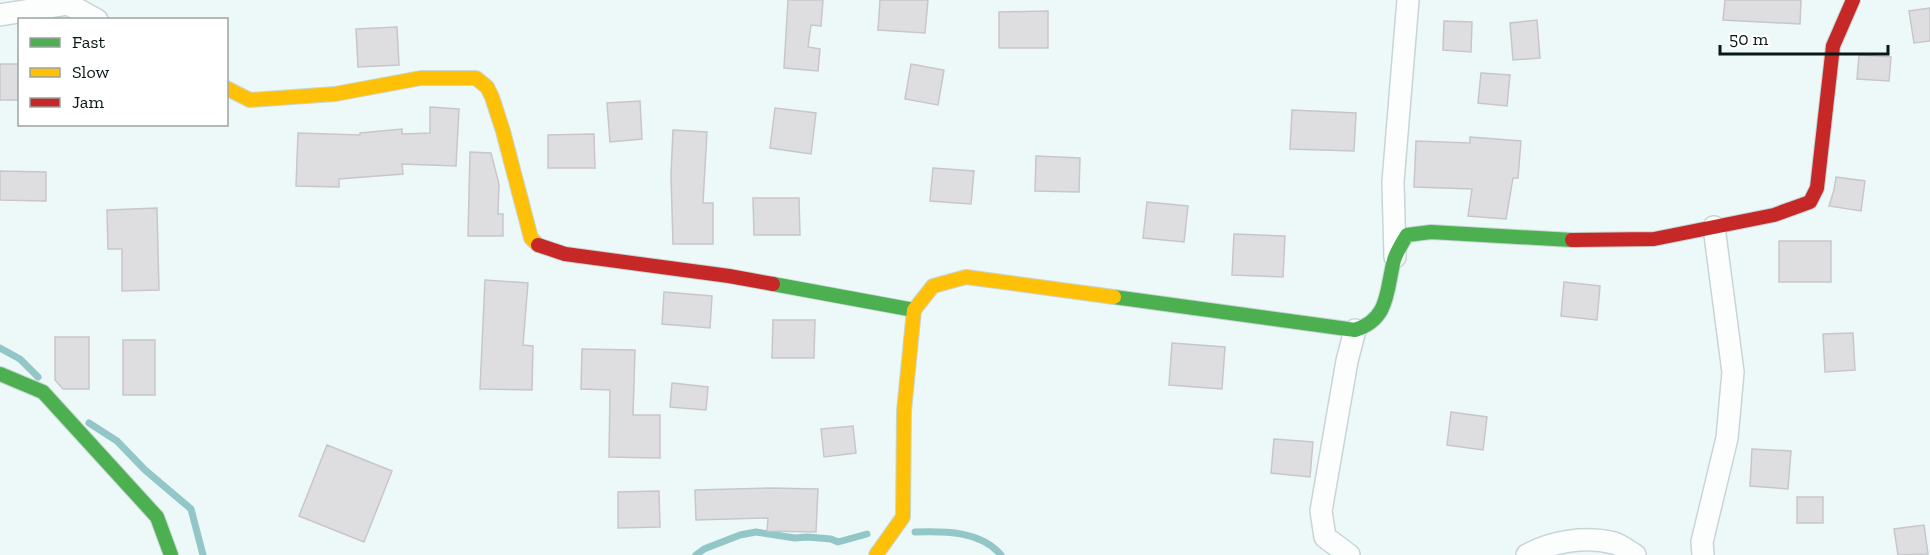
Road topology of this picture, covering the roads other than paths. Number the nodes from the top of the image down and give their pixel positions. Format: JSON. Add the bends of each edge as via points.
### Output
{"nodes":[{"id":1,"x":1408,"y":0,"type":"edge"},
{"id":2,"x":1852,"y":0,"type":"edge"},
{"id":3,"x":68,"y":2,"type":"edge"},
{"id":4,"x":0,"y":15,"type":"edge"},
{"id":5,"x":94,"y":18,"type":"edge"},
{"id":6,"x":228,"y":88,"type":"edge"},
{"id":7,"x":1714,"y":227,"type":"junction"},
{"id":8,"x":1395,"y":258,"type":"junction"},
{"id":9,"x":914,"y":310,"type":"junction"},
{"id":10,"x":1355,"y":330,"type":"junction"},
{"id":11,"x":0,"y":374,"type":"edge"},
{"id":12,"x":171,"y":555,"type":"edge"},
{"id":13,"x":876,"y":555,"type":"edge"},
{"id":14,"x":1349,"y":555,"type":"edge"},
{"id":15,"x":1527,"y":555,"type":"edge"},
{"id":16,"x":1635,"y":555,"type":"edge"},
{"id":17,"x":1703,"y":555,"type":"edge"}],
"edges":[{"from":1,"to":8,"type":"street","via":[[1393,182]]},
{"from":2,"to":7,"type":"street","via":[[1833,46],[1817,188],[1810,202],[1774,215]]},
{"from":3,"to":4,"type":"street"},
{"from":3,"to":5,"type":"street"},
{"from":6,"to":9,"type":"street","via":[[250,100],[335,94],[421,78],[476,78],[492,97],[531,238],[538,245],[565,254],[729,276]]},
{"from":7,"to":8,"type":"street","via":[[1654,239],[1581,241],[1431,232],[1407,235]]},
{"from":7,"to":17,"type":"street","via":[[1733,372],[1727,438],[1702,542]]},
{"from":8,"to":10,"type":"street","via":[[1381,315],[1365,328]]},
{"from":9,"to":10,"type":"street","via":[[933,286],[966,278]]},
{"from":9,"to":13,"type":"street","via":[[904,411],[903,517]]},
{"from":10,"to":14,"type":"street","via":[[1321,511],[1325,537]]},
{"from":11,"to":12,"type":"street","via":[[43,392],[157,517]]},
{"from":15,"to":16,"type":"street","via":[[1540,548],[1581,540],[1616,543]]}]}
